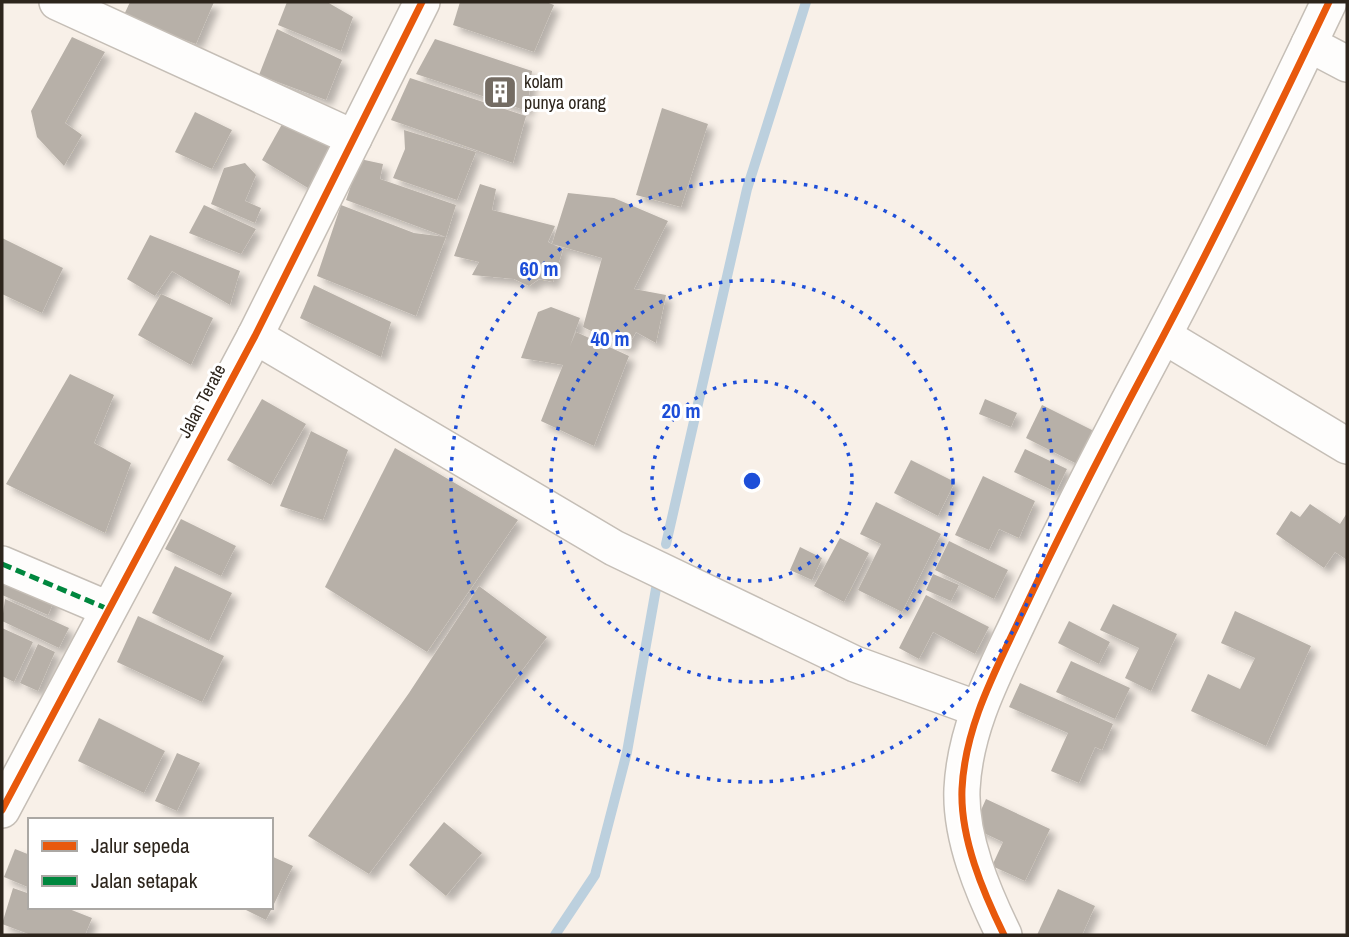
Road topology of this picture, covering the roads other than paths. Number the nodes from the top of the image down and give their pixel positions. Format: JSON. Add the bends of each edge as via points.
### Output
{"nodes":[{"id":1,"x":57,"y":2,"type":"edge"},
{"id":2,"x":422,"y":2,"type":"edge"},
{"id":3,"x":1329,"y":2,"type":"edge"},
{"id":4,"x":1308,"y":44,"type":"junction"},
{"id":5,"x":1347,"y":64,"type":"edge"},
{"id":6,"x":354,"y":138,"type":"junction"},
{"id":7,"x":1164,"y":335,"type":"junction"},
{"id":8,"x":254,"y":336,"type":"junction"},
{"id":9,"x":1347,"y":446,"type":"edge"},
{"id":10,"x":2,"y":564,"type":"edge"},
{"id":11,"x":108,"y":609,"type":"junction"},
{"id":12,"x":978,"y":709,"type":"junction"},
{"id":13,"x":2,"y":810,"type":"edge"},
{"id":14,"x":1003,"y":935,"type":"edge"}],
"edges":[{"from":1,"to":6,"type":"street"},
{"from":2,"to":6,"type":"street","name":"Jalan Terate"},
{"from":3,"to":4,"type":"street"},
{"from":4,"to":5,"type":"street"},
{"from":4,"to":7,"type":"street"},
{"from":6,"to":8,"type":"street","name":"Jalan Terate"},
{"from":7,"to":9,"type":"street"},
{"from":7,"to":12,"type":"street","via":[[1068,517]]},
{"from":8,"to":11,"type":"street","name":"Jalan Terate"},
{"from":8,"to":12,"type":"street","via":[[614,548],[855,664]]},
{"from":10,"to":11,"type":"street"},
{"from":11,"to":13,"type":"street","name":"Jalan Terate"},
{"from":12,"to":14,"type":"street","via":[[962,791],[970,845]]}]}
